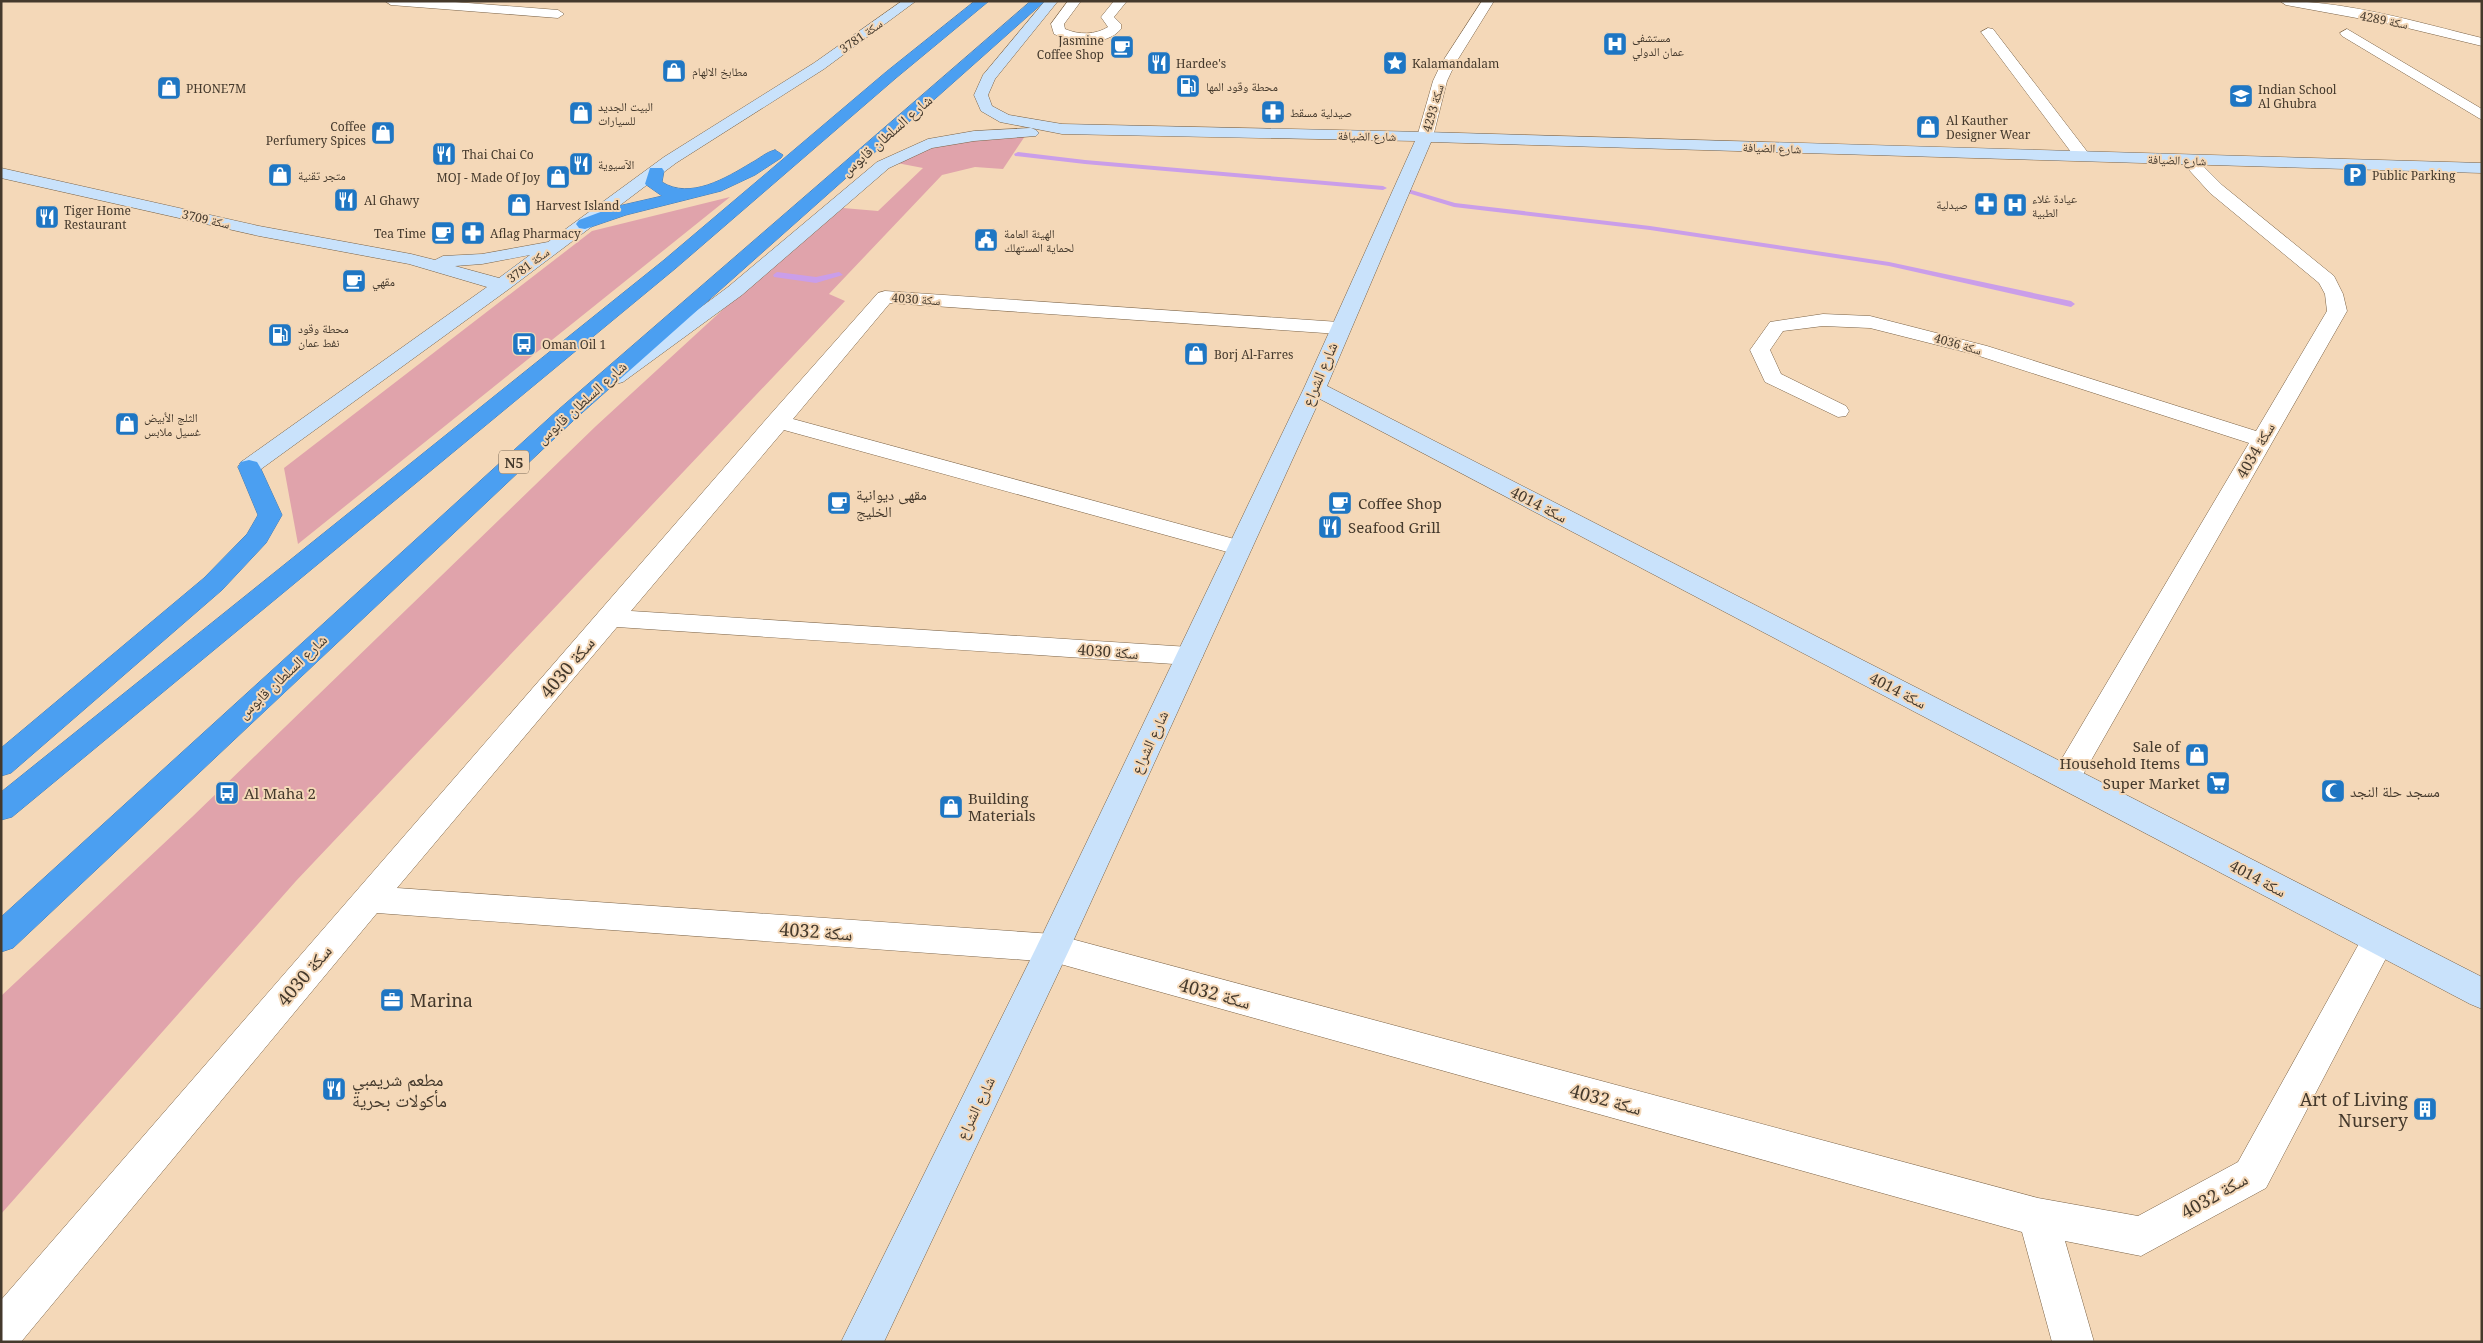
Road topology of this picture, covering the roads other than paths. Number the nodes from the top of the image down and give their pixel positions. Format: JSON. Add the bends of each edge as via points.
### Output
{"nodes":[{"id":1,"x":391,"y":1,"type":"edge"},
{"id":2,"x":910,"y":1,"type":"edge"},
{"id":3,"x":983,"y":1,"type":"edge"},
{"id":4,"x":1039,"y":1,"type":"edge"},
{"id":5,"x":1052,"y":1,"type":"edge"},
{"id":6,"x":1075,"y":1,"type":"edge"},
{"id":7,"x":1121,"y":1,"type":"edge"},
{"id":8,"x":1488,"y":1,"type":"edge"},
{"id":9,"x":2286,"y":1,"type":"edge"},
{"id":10,"x":558,"y":14,"type":"dead end"},
{"id":11,"x":1988,"y":32,"type":"dead end"},
{"id":12,"x":2346,"y":33,"type":"dead end"},
{"id":13,"x":2482,"y":42,"type":"edge"},
{"id":14,"x":891,"y":75,"type":"junction"},
{"id":15,"x":2474,"y":96,"type":"dead end"},
{"id":16,"x":2450,"y":97,"type":"junction"},
{"id":17,"x":2482,"y":116,"type":"edge"},
{"id":18,"x":1062,"y":129,"type":"junction"},
{"id":19,"x":1425,"y":137,"type":"junction"},
{"id":20,"x":2083,"y":157,"type":"junction"},
{"id":21,"x":2188,"y":160,"type":"junction"},
{"id":22,"x":2482,"y":168,"type":"edge"},
{"id":23,"x":656,"y":171,"type":"junction"},
{"id":24,"x":1,"y":172,"type":"edge"},
{"id":25,"x":702,"y":192,"type":"junction"},
{"id":26,"x":585,"y":224,"type":"junction"},
{"id":27,"x":556,"y":244,"type":"junction"},
{"id":28,"x":411,"y":259,"type":"junction"},
{"id":29,"x":502,"y":285,"type":"junction"},
{"id":30,"x":1339,"y":328,"type":"junction"},
{"id":31,"x":1314,"y":388,"type":"junction"},
{"id":32,"x":1838,"y":411,"type":"dead end"},
{"id":33,"x":566,"y":415,"type":"junction"},
{"id":34,"x":777,"y":421,"type":"junction"},
{"id":35,"x":2261,"y":440,"type":"junction"},
{"id":36,"x":249,"y":467,"type":"joint"},
{"id":37,"x":1240,"y":548,"type":"junction"},
{"id":38,"x":608,"y":618,"type":"junction"},
{"id":39,"x":1189,"y":656,"type":"junction"},
{"id":40,"x":1,"y":765,"type":"edge"},
{"id":41,"x":2066,"y":777,"type":"junction"},
{"id":42,"x":1,"y":809,"type":"edge"},
{"id":43,"x":369,"y":899,"type":"junction"},
{"id":44,"x":1,"y":938,"type":"edge"},
{"id":45,"x":2378,"y":941,"type":"junction"},
{"id":46,"x":1052,"y":948,"type":"junction"},
{"id":47,"x":2482,"y":994,"type":"edge"},
{"id":48,"x":2038,"y":1217,"type":"junction"},
{"id":49,"x":1,"y":1333,"type":"edge"},
{"id":50,"x":862,"y":1342,"type":"edge"},
{"id":51,"x":2073,"y":1342,"type":"edge"}],
"edges":[{"from":1,"to":10,"type":"street"},
{"from":2,"to":23,"type":"street","name":"سكة 3781","via":[[819,66]]},
{"from":3,"to":14,"type":"highway"},
{"from":4,"to":33,"type":"highway","name":"شارع السلطان قابوس","number":"N5"},
{"from":5,"to":18,"type":"street","via":[[988,78],[981,95],[986,108],[1005,119]]},
{"from":6,"to":7,"type":"street","via":[[1057,24],[1059,31],[1084,38],[1108,34],[1114,29],[1115,24],[1107,17]]},
{"from":8,"to":19,"type":"street","name":"سكة 4293","via":[[1440,81]]},
{"from":9,"to":13,"type":"street","name":"سكة 4289","via":[[2395,21]]},
{"from":11,"to":20,"type":"street"},
{"from":12,"to":16,"type":"street","name":"سكة 4289"},
{"from":14,"to":25,"type":"highway","via":[[750,173]]},
{"from":14,"to":42,"type":"highway","via":[[670,264]]},
{"from":15,"to":16,"type":"street"},
{"from":16,"to":17,"type":"street","name":"سكة 4289"},
{"from":18,"to":19,"type":"street","name":"شارع الضيافة"},
{"from":18,"to":33,"type":"street","via":[[974,136],[928,144],[882,165],[735,291]]},
{"from":19,"to":20,"type":"street","name":"شارع الضيافة"},
{"from":19,"to":30,"type":"street","name":"شارع الشراع"},
{"from":20,"to":21,"type":"street","name":"شارع الضيافة"},
{"from":21,"to":22,"type":"street","name":"شارع الضيافة"},
{"from":21,"to":35,"type":"street","name":"سكة 4034","via":[[2216,189],[2327,280],[2334,294],[2337,311]]},
{"from":23,"to":25,"type":"highway","via":[[653,184],[661,192]]},
{"from":23,"to":26,"type":"street","name":"سكة 3781"},
{"from":24,"to":28,"type":"street","name":"سكة 3709","via":[[259,231]]},
{"from":25,"to":26,"type":"highway"},
{"from":26,"to":27,"type":"street","name":"سكة 3781"},
{"from":27,"to":28,"type":"street","name":"سكة 3709","via":[[482,259]]},
{"from":27,"to":29,"type":"street","name":"سكة 3781"},
{"from":28,"to":29,"type":"street","name":"سكة 3709"},
{"from":29,"to":36,"type":"street","name":"سكة 3781"},
{"from":30,"to":31,"type":"street","name":"شارع الشراع"},
{"from":30,"to":34,"type":"street","name":"سكة 4030","via":[[885,297]]},
{"from":31,"to":37,"type":"street","name":"شارع الشراع"},
{"from":31,"to":41,"type":"street","name":"سكة 4014"},
{"from":32,"to":35,"type":"street","name":"سكة 4036","via":[[1772,378],[1760,350],[1777,326],[1823,320],[1870,322],[1980,350]]},
{"from":33,"to":44,"type":"highway","name":"شارع السلطان قابوس","number":"N5"},
{"from":34,"to":37,"type":"street"},
{"from":34,"to":38,"type":"street","name":"سكة 4030"},
{"from":35,"to":41,"type":"street","name":"سكة 4034"},
{"from":36,"to":40,"type":"highway","via":[[270,515],[257,538],[213,584]]},
{"from":37,"to":39,"type":"street","name":"شارع الشراع"},
{"from":38,"to":39,"type":"street","name":"سكة 4030"},
{"from":38,"to":43,"type":"street","name":"سكة 4030"},
{"from":39,"to":46,"type":"street","name":"شارع الشراع"},
{"from":41,"to":45,"type":"street","name":"سكة 4014"},
{"from":43,"to":46,"type":"street","name":"سكة 4032"},
{"from":43,"to":49,"type":"street","name":"سكة 4030"},
{"from":45,"to":47,"type":"street","name":"سكة 4014"},
{"from":45,"to":48,"type":"street","name":"سكة 4032","via":[[2252,1175],[2140,1236]]},
{"from":46,"to":48,"type":"street","name":"سكة 4032"},
{"from":46,"to":50,"type":"street","name":"شارع الشراع"},
{"from":48,"to":51,"type":"street"}]}
